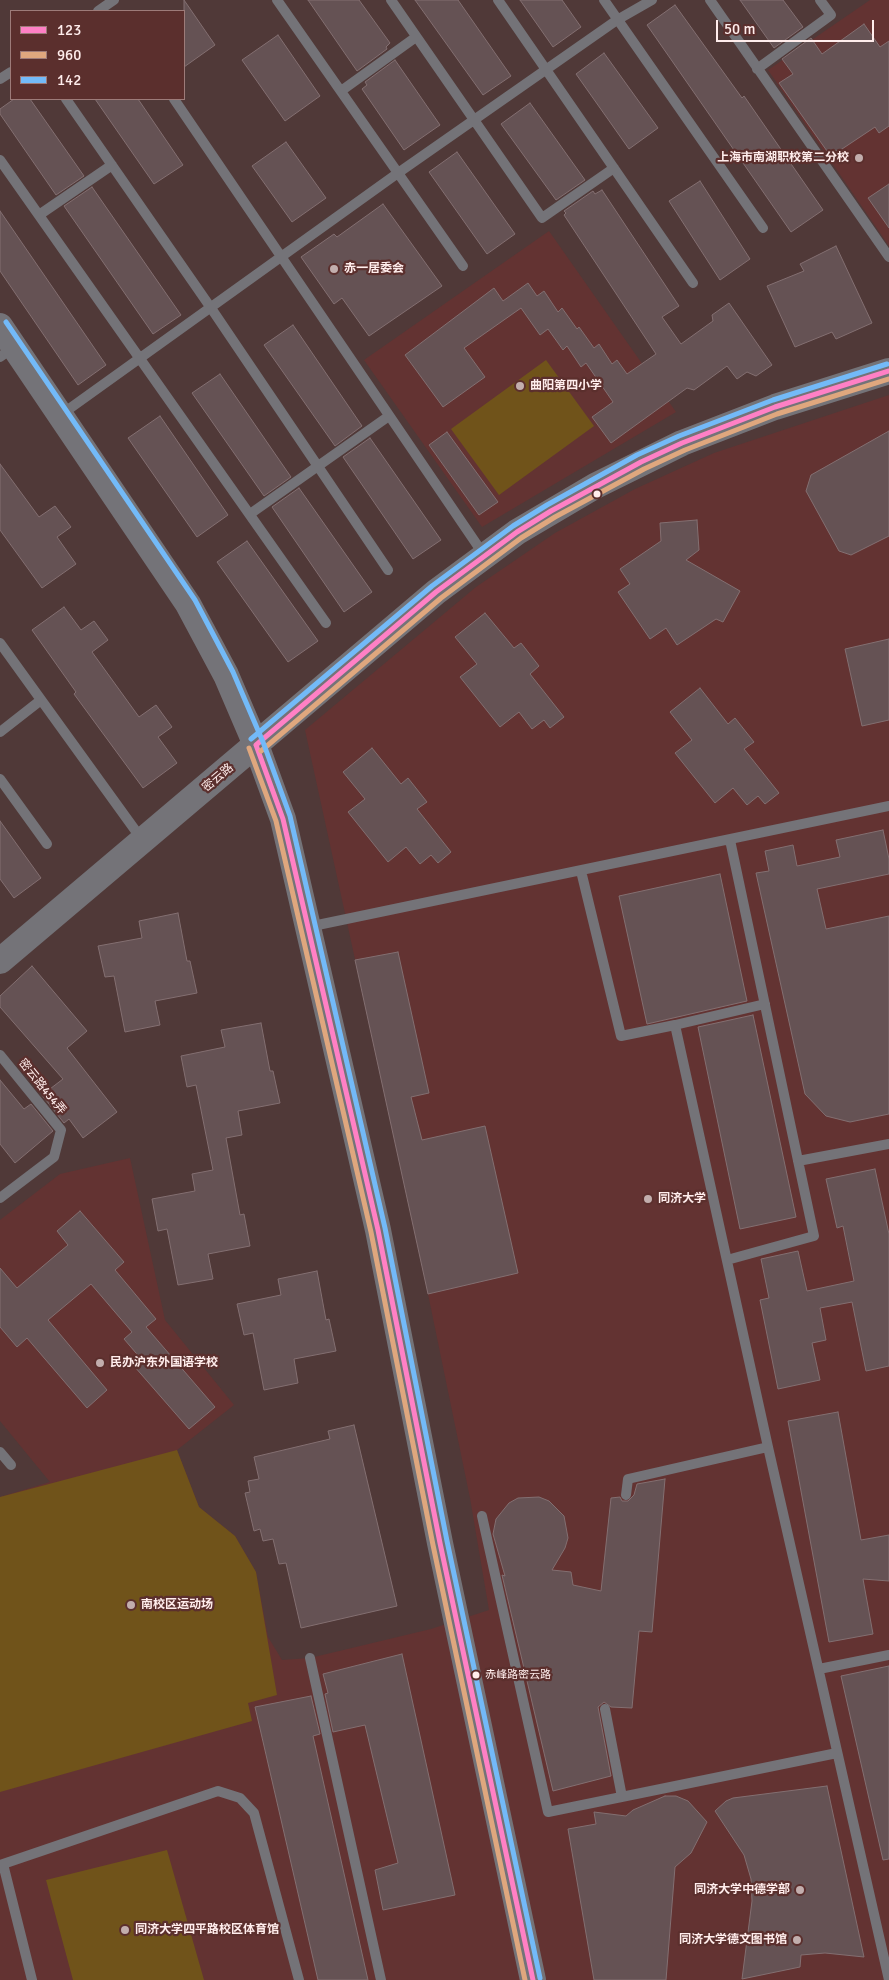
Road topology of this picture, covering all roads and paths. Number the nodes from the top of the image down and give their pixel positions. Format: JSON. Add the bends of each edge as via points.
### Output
{"nodes":[{"id":1,"x":278,"y":0,"type":"edge"},
{"id":2,"x":391,"y":0,"type":"edge"},
{"id":3,"x":498,"y":0,"type":"edge"},
{"id":4,"x":604,"y":0,"type":"edge"},
{"id":5,"x":652,"y":0,"type":"edge"},
{"id":6,"x":710,"y":0,"type":"edge"},
{"id":7,"x":820,"y":0,"type":"edge"},
{"id":8,"x":112,"y":5,"type":"edge"},
{"id":9,"x":100,"y":10,"type":"edge"},
{"id":10,"x":617,"y":20,"type":"junction"},
{"id":11,"x":416,"y":37,"type":"junction"},
{"id":12,"x":757,"y":69,"type":"junction"},
{"id":13,"x":545,"y":70,"type":"junction"},
{"id":14,"x":341,"y":91,"type":"junction"},
{"id":15,"x":67,"y":100,"type":"edge"},
{"id":16,"x":175,"y":100,"type":"edge"},
{"id":17,"x":473,"y":120,"type":"junction"},
{"id":18,"x":0,"y":160,"type":"edge"},
{"id":19,"x":112,"y":165,"type":"junction"},
{"id":20,"x":614,"y":168,"type":"junction"},
{"id":21,"x":398,"y":173,"type":"junction"},
{"id":22,"x":39,"y":215,"type":"junction"},
{"id":23,"x":763,"y":228,"type":"dead end"},
{"id":24,"x":282,"y":257,"type":"junction"},
{"id":25,"x":889,"y":258,"type":"edge"},
{"id":26,"x":463,"y":266,"type":"dead end"},
{"id":27,"x":693,"y":282,"type":"dead end"},
{"id":28,"x":211,"y":308,"type":"junction"},
{"id":29,"x":5,"y":343,"type":"edge"},
{"id":30,"x":141,"y":359,"type":"junction"},
{"id":31,"x":889,"y":371,"type":"edge"},
{"id":32,"x":61,"y":415,"type":"junction"},
{"id":33,"x":389,"y":416,"type":"junction"},
{"id":34,"x":319,"y":466,"type":"junction"},
{"id":35,"x":250,"y":514,"type":"junction"},
{"id":36,"x":484,"y":556,"type":"junction"},
{"id":37,"x":388,"y":570,"type":"dead end"},
{"id":38,"x":326,"y":623,"type":"dead end"},
{"id":39,"x":0,"y":643,"type":"edge"},
{"id":40,"x":41,"y":700,"type":"junction"},
{"id":41,"x":0,"y":732,"type":"edge"},
{"id":42,"x":256,"y":745,"type":"junction"},
{"id":43,"x":0,"y":779,"type":"edge"},
{"id":44,"x":889,"y":806,"type":"edge"},
{"id":45,"x":143,"y":840,"type":"junction"},
{"id":46,"x":730,"y":840,"type":"junction"},
{"id":47,"x":46,"y":844,"type":"dead end"},
{"id":48,"x":581,"y":871,"type":"junction"},
{"id":49,"x":308,"y":927,"type":"junction"},
{"id":50,"x":0,"y":961,"type":"edge"},
{"id":51,"x":765,"y":1004,"type":"junction"},
{"id":52,"x":676,"y":1025,"type":"junction"},
{"id":53,"x":0,"y":1055,"type":"edge"},
{"id":54,"x":889,"y":1144,"type":"edge"},
{"id":55,"x":798,"y":1161,"type":"junction"},
{"id":56,"x":2,"y":1192,"type":"edge"},
{"id":57,"x":727,"y":1260,"type":"junction"},
{"id":58,"x":768,"y":1448,"type":"junction"},
{"id":59,"x":0,"y":1452,"type":"edge"},
{"id":60,"x":11,"y":1465,"type":"dead end"},
{"id":61,"x":626,"y":1495,"type":"dead end"},
{"id":62,"x":482,"y":1516,"type":"dead end"},
{"id":63,"x":889,"y":1655,"type":"edge"},
{"id":64,"x":310,"y":1658,"type":"dead end"},
{"id":65,"x":818,"y":1669,"type":"junction"},
{"id":66,"x":605,"y":1709,"type":"dead end"},
{"id":67,"x":836,"y":1753,"type":"junction"},
{"id":68,"x":622,"y":1797,"type":"junction"},
{"id":69,"x":1,"y":1865,"type":"edge"},
{"id":70,"x":32,"y":1980,"type":"edge"},
{"id":71,"x":299,"y":1980,"type":"edge"},
{"id":72,"x":381,"y":1980,"type":"edge"},
{"id":73,"x":533,"y":1980,"type":"edge"},
{"id":74,"x":889,"y":1980,"type":"edge"}],
"edges":[{"from":1,"to":14,"type":"lane"},
{"from":2,"to":11,"type":"lane"},
{"from":3,"to":13,"type":"lane"},
{"from":4,"to":10,"type":"lane"},
{"from":5,"to":10,"type":"lane"},
{"from":6,"to":12,"type":"lane"},
{"from":7,"to":12,"type":"lane","via":[[831,15]]},
{"from":8,"to":9,"type":"lane"},
{"from":10,"to":13,"type":"lane"},
{"from":10,"to":23,"type":"lane"},
{"from":11,"to":14,"type":"lane"},
{"from":11,"to":17,"type":"lane"},
{"from":12,"to":25,"type":"lane"},
{"from":13,"to":17,"type":"lane"},
{"from":13,"to":20,"type":"lane"},
{"from":14,"to":21,"type":"lane"},
{"from":15,"to":19,"type":"lane"},
{"from":16,"to":24,"type":"lane"},
{"from":17,"to":20,"type":"lane","via":[[542,218]]},
{"from":17,"to":21,"type":"lane"},
{"from":18,"to":22,"type":"lane"},
{"from":19,"to":22,"type":"lane"},
{"from":19,"to":28,"type":"lane"},
{"from":20,"to":27,"type":"lane"},
{"from":21,"to":24,"type":"lane"},
{"from":21,"to":26,"type":"lane"},
{"from":22,"to":30,"type":"lane"},
{"from":24,"to":28,"type":"lane"},
{"from":24,"to":33,"type":"lane"},
{"from":28,"to":30,"type":"lane"},
{"from":28,"to":34,"type":"lane"},
{"from":29,"to":32,"type":"street"},
{"from":30,"to":32,"type":"lane"},
{"from":30,"to":35,"type":"lane"},
{"from":31,"to":36,"type":"street","name":"密云路","via":[[776,407],[640,462],[551,511]]},
{"from":32,"to":42,"type":"street","via":[[188,604],[226,675]]},
{"from":33,"to":34,"type":"lane"},
{"from":33,"to":36,"type":"lane"},
{"from":34,"to":35,"type":"lane"},
{"from":34,"to":37,"type":"lane"},
{"from":35,"to":38,"type":"lane"},
{"from":36,"to":42,"type":"street","name":"密云路","via":[[436,592]]},
{"from":39,"to":40,"type":"lane"},
{"from":40,"to":41,"type":"lane"},
{"from":40,"to":45,"type":"lane"},
{"from":42,"to":45,"type":"street","name":"密云路"},
{"from":42,"to":49,"type":"street","via":[[283,819]]},
{"from":43,"to":47,"type":"lane"},
{"from":44,"to":46,"type":"lane"},
{"from":45,"to":50,"type":"street","name":"密云路"},
{"from":46,"to":48,"type":"lane"},
{"from":46,"to":51,"type":"lane"},
{"from":48,"to":49,"type":"lane"},
{"from":48,"to":52,"type":"lane","via":[[620,1036]]},
{"from":49,"to":73,"type":"street","via":[[378,1230],[440,1544]]},
{"from":51,"to":52,"type":"lane"},
{"from":51,"to":55,"type":"lane"},
{"from":52,"to":57,"type":"lane"},
{"from":53,"to":56,"type":"lane","name":"密云路454弄","via":[[61,1130],[54,1157]]},
{"from":54,"to":55,"type":"lane"},
{"from":55,"to":57,"type":"lane","via":[[814,1236]]},
{"from":57,"to":58,"type":"lane"},
{"from":58,"to":61,"type":"lane","via":[[628,1479]]},
{"from":58,"to":65,"type":"lane"},
{"from":59,"to":60,"type":"lane"},
{"from":62,"to":68,"type":"lane","via":[[548,1812]]},
{"from":63,"to":65,"type":"lane"},
{"from":64,"to":72,"type":"lane"},
{"from":65,"to":67,"type":"lane"},
{"from":66,"to":68,"type":"lane"},
{"from":67,"to":68,"type":"lane"},
{"from":67,"to":74,"type":"lane"},
{"from":69,"to":70,"type":"lane"},
{"from":69,"to":71,"type":"lane","via":[[218,1791],[240,1798],[254,1813]]}]}
